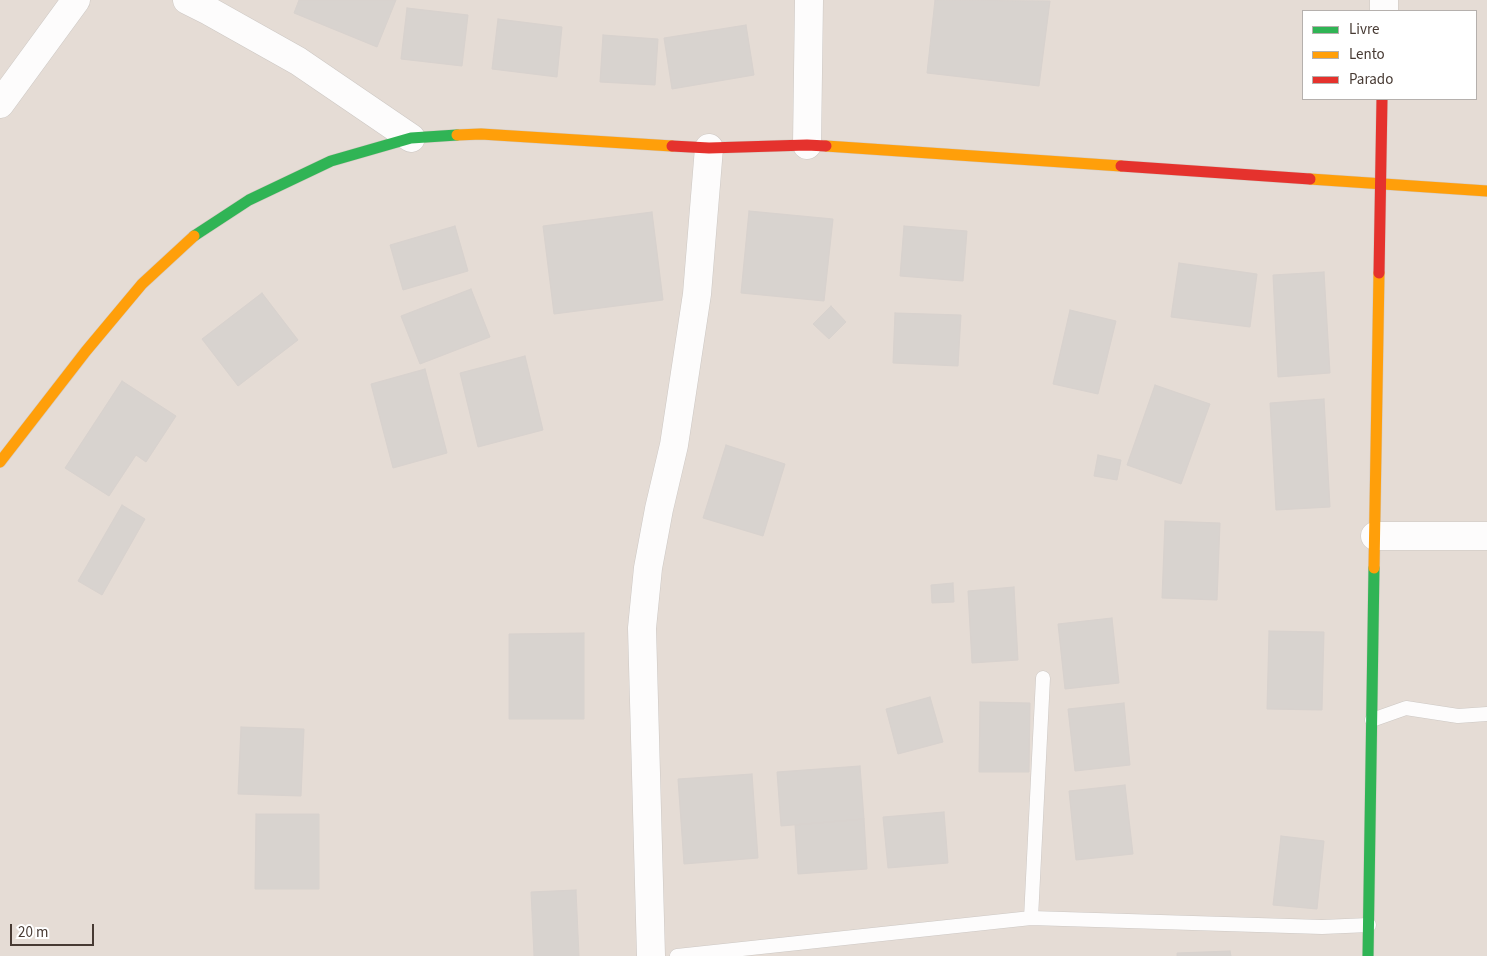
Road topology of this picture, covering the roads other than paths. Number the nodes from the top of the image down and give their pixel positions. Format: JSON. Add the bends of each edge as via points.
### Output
{"nodes":[{"id":1,"x":76,"y":0,"type":"edge"},
{"id":2,"x":187,"y":0,"type":"edge"},
{"id":3,"x":809,"y":0,"type":"edge"},
{"id":4,"x":1382,"y":100,"type":"edge"},
{"id":5,"x":0,"y":104,"type":"edge"},
{"id":6,"x":412,"y":138,"type":"junction"},
{"id":7,"x":807,"y":145,"type":"junction"},
{"id":8,"x":709,"y":148,"type":"junction"},
{"id":9,"x":1380,"y":184,"type":"junction"},
{"id":10,"x":1487,"y":190,"type":"edge"},
{"id":11,"x":0,"y":462,"type":"edge"},
{"id":12,"x":1375,"y":536,"type":"junction"},
{"id":13,"x":1487,"y":536,"type":"edge"},
{"id":14,"x":1043,"y":678,"type":"dead end"},
{"id":15,"x":1487,"y":714,"type":"edge"},
{"id":16,"x":1372,"y":720,"type":"junction"},
{"id":17,"x":1031,"y":918,"type":"junction"},
{"id":18,"x":1369,"y":925,"type":"junction"},
{"id":19,"x":651,"y":956,"type":"edge"},
{"id":20,"x":677,"y":956,"type":"edge"},
{"id":21,"x":1368,"y":956,"type":"edge"}],
"edges":[{"from":1,"to":5,"type":"street"},
{"from":2,"to":6,"type":"street","via":[[298,61]]},
{"from":3,"to":7,"type":"street"},
{"from":4,"to":9,"type":"street"},
{"from":6,"to":8,"type":"street","via":[[481,134]]},
{"from":6,"to":11,"type":"street","via":[[330,161],[249,200],[200,232],[142,284]]},
{"from":7,"to":8,"type":"street"},
{"from":7,"to":9,"type":"street"},
{"from":8,"to":19,"type":"street","via":[[697,294],[674,445],[648,568],[642,628]]},
{"from":9,"to":10,"type":"street"},
{"from":9,"to":12,"type":"street"},
{"from":12,"to":13,"type":"street"},
{"from":12,"to":16,"type":"street"},
{"from":14,"to":17,"type":"lane"},
{"from":15,"to":16,"type":"lane","via":[[1458,716],[1406,708]]},
{"from":16,"to":18,"type":"street"},
{"from":17,"to":18,"type":"lane","via":[[1322,928]]},
{"from":17,"to":20,"type":"lane"},
{"from":18,"to":21,"type":"street"}]}
